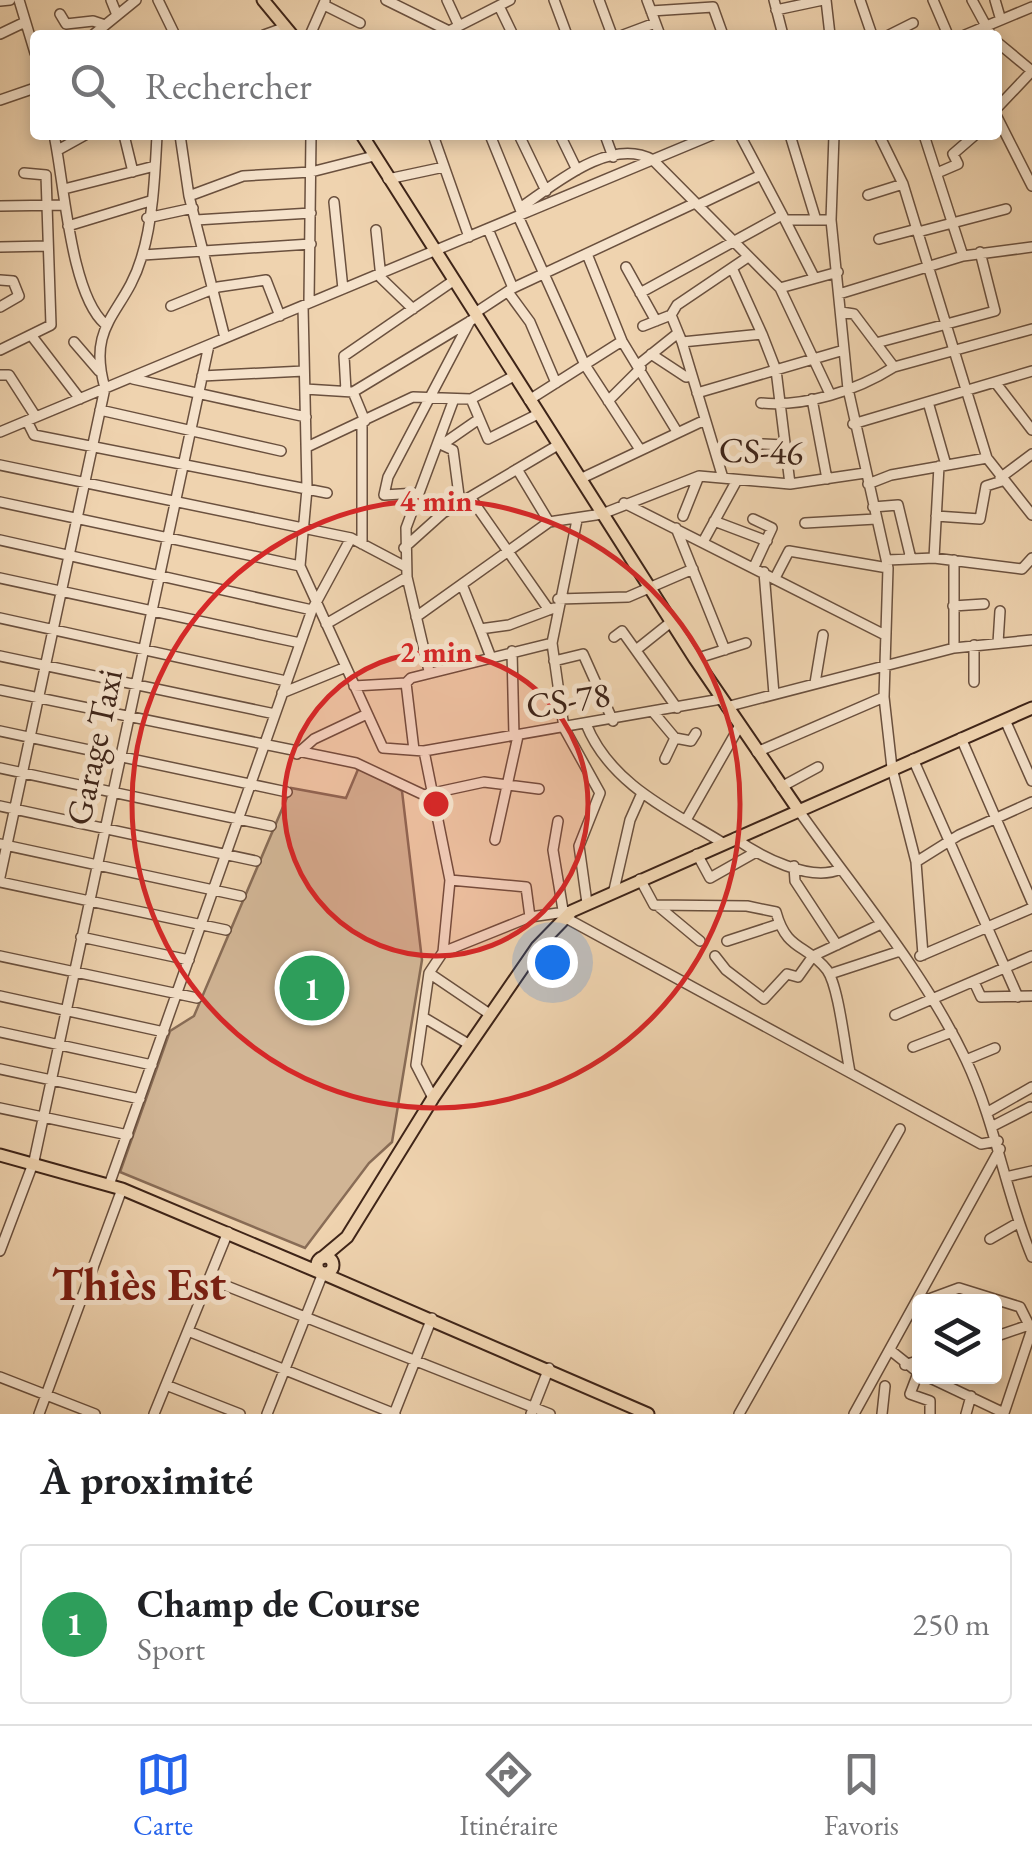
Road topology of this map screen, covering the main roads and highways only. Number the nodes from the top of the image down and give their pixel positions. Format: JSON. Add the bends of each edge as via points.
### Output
{"nodes":[{"id":1,"x":263,"y":0,"type":"edge"},
{"id":2,"x":289,"y":30,"type":"edge"},
{"id":3,"x":365,"y":140,"type":"edge"},
{"id":4,"x":1032,"y":708,"type":"edge"},
{"id":5,"x":799,"y":811,"type":"junction"},
{"id":6,"x":0,"y":1154,"type":"edge"},
{"id":7,"x":325,"y":1267,"type":"junction"},
{"id":8,"x":648,"y":1414,"type":"edge"}],
"edges":[{"from":1,"to":2,"type":"main road"},
{"from":3,"to":5,"type":"main road","via":[[694,658]]},
{"from":4,"to":5,"type":"main road"},
{"from":5,"to":7,"type":"main road","via":[[566,913],[433,1098]]},
{"from":6,"to":7,"type":"main road","via":[[116,1187]]},
{"from":7,"to":8,"type":"main road","via":[[354,1288]]}]}
